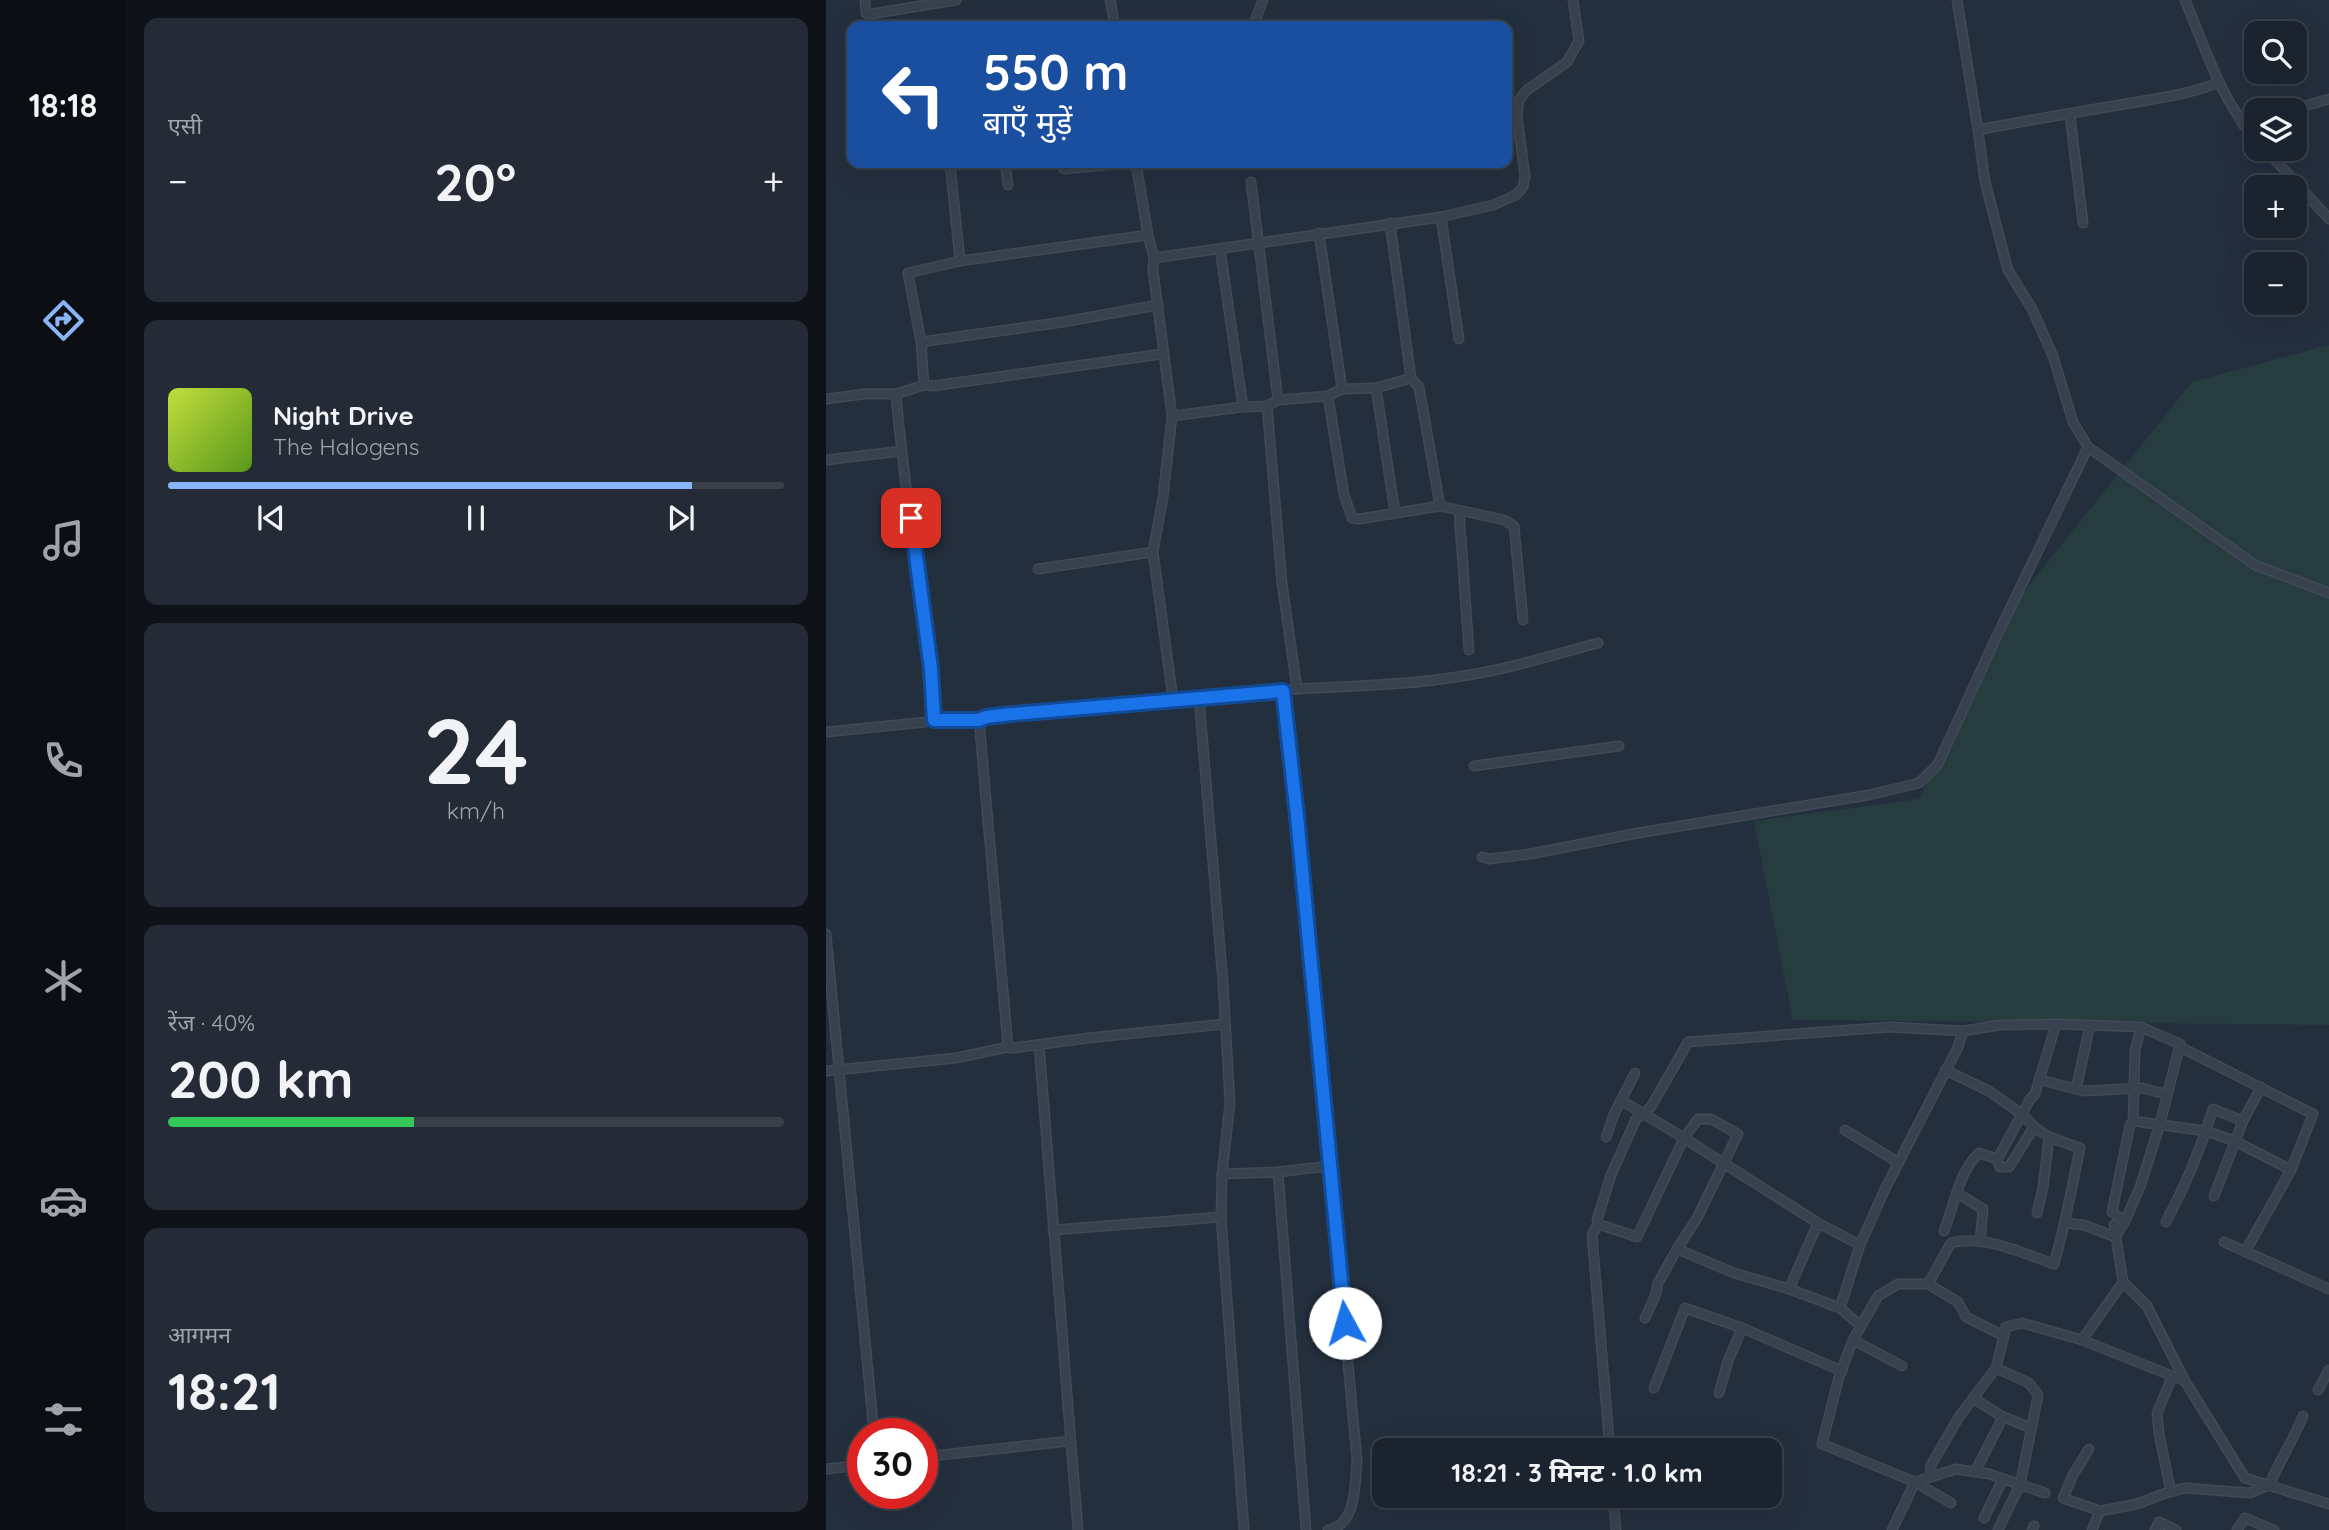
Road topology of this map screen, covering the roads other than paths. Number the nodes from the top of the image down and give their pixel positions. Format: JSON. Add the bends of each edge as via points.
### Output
{"nodes":[{"id":1,"x":865,"y":0,"type":"edge"},
{"id":2,"x":956,"y":0,"type":"edge"},
{"id":3,"x":1110,"y":0,"type":"edge"},
{"id":4,"x":1263,"y":0,"type":"edge"},
{"id":5,"x":1573,"y":0,"type":"edge"},
{"id":6,"x":1957,"y":0,"type":"edge"},
{"id":7,"x":2185,"y":0,"type":"edge"},
{"id":8,"x":1114,"y":21,"type":"edge"},
{"id":9,"x":1255,"y":21,"type":"edge"},
{"id":10,"x":2219,"y":82,"type":"junction"},
{"id":11,"x":2329,"y":99,"type":"edge"},
{"id":12,"x":2307,"y":105,"type":"edge"},
{"id":13,"x":2070,"y":115,"type":"junction"},
{"id":14,"x":2243,"y":125,"type":"edge"},
{"id":15,"x":1978,"y":130,"type":"junction"},
{"id":16,"x":2276,"y":161,"type":"edge"},
{"id":17,"x":951,"y":168,"type":"edge"},
{"id":18,"x":1005,"y":168,"type":"edge"},
{"id":19,"x":1137,"y":168,"type":"edge"},
{"id":20,"x":1251,"y":182,"type":"dead end"},
{"id":21,"x":1008,"y":185,"type":"dead end"},
{"id":22,"x":1441,"y":217,"type":"junction"},
{"id":23,"x":2329,"y":219,"type":"edge"},
{"id":24,"x":1390,"y":223,"type":"junction"},
{"id":25,"x":2082,"y":223,"type":"dead end"},
{"id":26,"x":1319,"y":233,"type":"junction"},
{"id":27,"x":1148,"y":235,"type":"junction"},
{"id":28,"x":1258,"y":242,"type":"junction"},
{"id":29,"x":1220,"y":249,"type":"junction"},
{"id":30,"x":1154,"y":258,"type":"junction"},
{"id":31,"x":960,"y":261,"type":"junction"},
{"id":32,"x":1158,"y":305,"type":"junction"},
{"id":33,"x":1459,"y":338,"type":"dead end"},
{"id":34,"x":921,"y":342,"type":"junction"},
{"id":35,"x":1162,"y":354,"type":"junction"},
{"id":36,"x":1411,"y":378,"type":"junction"},
{"id":37,"x":924,"y":385,"type":"junction"},
{"id":38,"x":1376,"y":388,"type":"junction"},
{"id":39,"x":1342,"y":389,"type":"junction"},
{"id":40,"x":896,"y":394,"type":"junction"},
{"id":41,"x":1328,"y":396,"type":"junction"},
{"id":42,"x":826,"y":399,"type":"edge"},
{"id":43,"x":1278,"y":400,"type":"junction"},
{"id":44,"x":1267,"y":406,"type":"junction"},
{"id":45,"x":1243,"y":407,"type":"junction"},
{"id":46,"x":1172,"y":416,"type":"junction"},
{"id":47,"x":2088,"y":447,"type":"junction"},
{"id":48,"x":901,"y":451,"type":"junction"},
{"id":49,"x":826,"y":460,"type":"edge"},
{"id":50,"x":1440,"y":506,"type":"junction"},
{"id":51,"x":1459,"y":511,"type":"junction"},
{"id":52,"x":1395,"y":513,"type":"junction"},
{"id":53,"x":1153,"y":552,"type":"junction"},
{"id":54,"x":1038,"y":569,"type":"dead end"},
{"id":55,"x":2329,"y":593,"type":"edge"},
{"id":56,"x":1524,"y":620,"type":"dead end"},
{"id":57,"x":1598,"y":643,"type":"dead end"},
{"id":58,"x":1469,"y":650,"type":"dead end"},
{"id":59,"x":1297,"y":689,"type":"junction"},
{"id":60,"x":1283,"y":691,"type":"junction"},
{"id":61,"x":1199,"y":696,"type":"junction"},
{"id":62,"x":1172,"y":699,"type":"junction"},
{"id":63,"x":934,"y":720,"type":"junction"},
{"id":64,"x":979,"y":720,"type":"junction"},
{"id":65,"x":826,"y":732,"type":"edge"},
{"id":66,"x":1619,"y":746,"type":"dead end"},
{"id":67,"x":1474,"y":766,"type":"dead end"},
{"id":68,"x":1482,"y":857,"type":"dead end"},
{"id":69,"x":826,"y":934,"type":"edge"},
{"id":70,"x":1225,"y":1024,"type":"junction"},
{"id":71,"x":2056,"y":1024,"type":"junction"},
{"id":72,"x":2090,"y":1025,"type":"junction"},
{"id":73,"x":2141,"y":1027,"type":"junction"},
{"id":74,"x":1962,"y":1031,"type":"junction"},
{"id":75,"x":1038,"y":1045,"type":"junction"},
{"id":76,"x":1008,"y":1047,"type":"junction"},
{"id":77,"x":2180,"y":1047,"type":"junction"},
{"id":78,"x":839,"y":1070,"type":"junction"},
{"id":79,"x":1945,"y":1070,"type":"junction"},
{"id":80,"x":826,"y":1071,"type":"edge"},
{"id":81,"x":1635,"y":1073,"type":"dead end"},
{"id":82,"x":2041,"y":1080,"type":"junction"},
{"id":83,"x":2261,"y":1087,"type":"junction"},
{"id":84,"x":2133,"y":1089,"type":"junction"},
{"id":85,"x":2076,"y":1090,"type":"junction"},
{"id":86,"x":2166,"y":1094,"type":"junction"},
{"id":87,"x":1622,"y":1101,"type":"junction"},
{"id":88,"x":1643,"y":1113,"type":"junction"},
{"id":89,"x":2023,"y":1115,"type":"junction"},
{"id":90,"x":2133,"y":1121,"type":"junction"},
{"id":91,"x":2243,"y":1121,"type":"junction"},
{"id":92,"x":2160,"y":1125,"type":"junction"},
{"id":93,"x":2034,"y":1126,"type":"junction"},
{"id":94,"x":1845,"y":1130,"type":"dead end"},
{"id":95,"x":2206,"y":1131,"type":"junction"},
{"id":96,"x":1606,"y":1137,"type":"dead end"},
{"id":97,"x":2049,"y":1137,"type":"junction"},
{"id":98,"x":1684,"y":1138,"type":"junction"},
{"id":99,"x":2235,"y":1141,"type":"junction"},
{"id":100,"x":1998,"y":1159,"type":"junction"},
{"id":101,"x":1899,"y":1163,"type":"junction"},
{"id":102,"x":1725,"y":1164,"type":"junction"},
{"id":103,"x":1329,"y":1166,"type":"junction"},
{"id":104,"x":2291,"y":1170,"type":"junction"},
{"id":105,"x":1278,"y":1172,"type":"junction"},
{"id":106,"x":1222,"y":1174,"type":"junction"},
{"id":107,"x":1957,"y":1193,"type":"junction"},
{"id":108,"x":2214,"y":1196,"type":"dead end"},
{"id":109,"x":2037,"y":1213,"type":"dead end"},
{"id":110,"x":1221,"y":1217,"type":"junction"},
{"id":111,"x":2125,"y":1221,"type":"junction"},
{"id":112,"x":2166,"y":1222,"type":"dead end"},
{"id":113,"x":1818,"y":1223,"type":"junction"},
{"id":114,"x":2066,"y":1223,"type":"junction"},
{"id":115,"x":1598,"y":1224,"type":"junction"},
{"id":116,"x":2113,"y":1225,"type":"dead end"},
{"id":117,"x":1053,"y":1230,"type":"junction"},
{"id":118,"x":1944,"y":1231,"type":"dead end"},
{"id":119,"x":2115,"y":1237,"type":"junction"},
{"id":120,"x":1980,"y":1242,"type":"junction"},
{"id":121,"x":2224,"y":1242,"type":"dead end"},
{"id":122,"x":1860,"y":1245,"type":"junction"},
{"id":123,"x":1677,"y":1249,"type":"junction"},
{"id":124,"x":2245,"y":1252,"type":"junction"},
{"id":125,"x":2123,"y":1282,"type":"junction"},
{"id":126,"x":1928,"y":1284,"type":"junction"},
{"id":127,"x":1789,"y":1289,"type":"junction"},
{"id":128,"x":2329,"y":1289,"type":"edge"},
{"id":129,"x":1840,"y":1308,"type":"junction"},
{"id":130,"x":1645,"y":1318,"type":"dead end"},
{"id":131,"x":1861,"y":1326,"type":"junction"},
{"id":132,"x":1742,"y":1328,"type":"junction"},
{"id":133,"x":2004,"y":1336,"type":"junction"},
{"id":134,"x":1853,"y":1340,"type":"junction"},
{"id":135,"x":2082,"y":1340,"type":"junction"},
{"id":136,"x":1902,"y":1366,"type":"dead end"},
{"id":137,"x":1996,"y":1368,"type":"junction"},
{"id":138,"x":2329,"y":1370,"type":"edge"},
{"id":139,"x":1842,"y":1371,"type":"junction"},
{"id":140,"x":2172,"y":1377,"type":"junction"},
{"id":141,"x":2185,"y":1381,"type":"junction"},
{"id":142,"x":1654,"y":1388,"type":"dead end"},
{"id":143,"x":2318,"y":1390,"type":"dead end"},
{"id":144,"x":1719,"y":1392,"type":"dead end"},
{"id":145,"x":1973,"y":1398,"type":"junction"},
{"id":146,"x":2303,"y":1416,"type":"dead end"},
{"id":147,"x":2003,"y":1417,"type":"junction"},
{"id":148,"x":873,"y":1418,"type":"edge"},
{"id":149,"x":2032,"y":1428,"type":"junction"},
{"id":150,"x":1609,"y":1438,"type":"edge"},
{"id":151,"x":1070,"y":1441,"type":"junction"},
{"id":152,"x":2089,"y":1449,"type":"dead end"},
{"id":153,"x":938,"y":1455,"type":"edge"},
{"id":154,"x":847,"y":1467,"type":"edge"},
{"id":155,"x":826,"y":1469,"type":"edge"},
{"id":156,"x":1975,"y":1472,"type":"junction"},
{"id":157,"x":1930,"y":1477,"type":"junction"},
{"id":158,"x":2003,"y":1479,"type":"junction"},
{"id":159,"x":1915,"y":1482,"type":"junction"},
{"id":160,"x":2020,"y":1485,"type":"junction"},
{"id":161,"x":2269,"y":1485,"type":"junction"},
{"id":162,"x":2171,"y":1492,"type":"junction"},
{"id":163,"x":2045,"y":1493,"type":"dead end"},
{"id":164,"x":1951,"y":1503,"type":"dead end"},
{"id":165,"x":2329,"y":1504,"type":"edge"},
{"id":166,"x":1615,"y":1508,"type":"edge"},
{"id":167,"x":2100,"y":1511,"type":"junction"},
{"id":168,"x":1984,"y":1518,"type":"dead end"},
{"id":169,"x":1896,"y":1529,"type":"edge"},
{"id":170,"x":1078,"y":1530,"type":"edge"},
{"id":171,"x":1244,"y":1530,"type":"edge"},
{"id":172,"x":1306,"y":1530,"type":"edge"},
{"id":173,"x":1328,"y":1530,"type":"edge"},
{"id":174,"x":1616,"y":1530,"type":"edge"},
{"id":175,"x":1998,"y":1530,"type":"edge"},
{"id":176,"x":2092,"y":1530,"type":"edge"},
{"id":177,"x":2155,"y":1530,"type":"edge"},
{"id":178,"x":2176,"y":1530,"type":"edge"},
{"id":179,"x":2237,"y":1530,"type":"edge"},
{"id":180,"x":2274,"y":1530,"type":"edge"}],
"edges":[{"from":1,"to":2,"type":"street","via":[[866,13],[871,14]]},
{"from":3,"to":8,"type":"street"},
{"from":4,"to":9,"type":"street"},
{"from":5,"to":22,"type":"street","via":[[1579,41],[1567,62],[1519,100],[1523,187],[1493,205]]},
{"from":6,"to":15,"type":"street"},
{"from":7,"to":10,"type":"street"},
{"from":10,"to":13,"type":"street"},
{"from":10,"to":14,"type":"street"},
{"from":11,"to":12,"type":"street"},
{"from":13,"to":15,"type":"street"},
{"from":13,"to":25,"type":"street"},
{"from":15,"to":47,"type":"street","via":[[1985,183],[2008,270],[2032,309],[2053,356],[2073,422]]},
{"from":16,"to":23,"type":"street"},
{"from":17,"to":31,"type":"street"},
{"from":18,"to":21,"type":"street"},
{"from":19,"to":27,"type":"street"},
{"from":20,"to":28,"type":"street"},
{"from":22,"to":24,"type":"street"},
{"from":22,"to":33,"type":"street"},
{"from":24,"to":26,"type":"street"},
{"from":24,"to":36,"type":"street"},
{"from":26,"to":28,"type":"street"},
{"from":26,"to":39,"type":"street"},
{"from":27,"to":30,"type":"street"},
{"from":27,"to":31,"type":"street"},
{"from":28,"to":29,"type":"street"},
{"from":28,"to":43,"type":"street"},
{"from":29,"to":30,"type":"street"},
{"from":29,"to":45,"type":"street"},
{"from":30,"to":32,"type":"street"},
{"from":31,"to":34,"type":"street","via":[[908,273]]},
{"from":32,"to":34,"type":"street"},
{"from":32,"to":35,"type":"street"},
{"from":34,"to":37,"type":"street"},
{"from":35,"to":37,"type":"street"},
{"from":35,"to":46,"type":"street"},
{"from":36,"to":38,"type":"street"},
{"from":36,"to":50,"type":"street","via":[[1419,387]]},
{"from":37,"to":40,"type":"street"},
{"from":38,"to":39,"type":"street"},
{"from":38,"to":52,"type":"street"},
{"from":39,"to":41,"type":"street"},
{"from":40,"to":42,"type":"street"},
{"from":40,"to":48,"type":"street"},
{"from":41,"to":43,"type":"street"},
{"from":41,"to":52,"type":"street","via":[[1349,514],[1359,519]]},
{"from":43,"to":44,"type":"street"},
{"from":44,"to":45,"type":"street"},
{"from":44,"to":59,"type":"street","via":[[1282,583]]},
{"from":45,"to":46,"type":"street"},
{"from":46,"to":53,"type":"street"},
{"from":47,"to":55,"type":"street","via":[[2255,565]]},
{"from":47,"to":68,"type":"street","via":[[1938,764],[1919,783],[1530,855]]},
{"from":48,"to":49,"type":"street"},
{"from":48,"to":63,"type":"street"},
{"from":50,"to":51,"type":"street"},
{"from":50,"to":52,"type":"street"},
{"from":51,"to":56,"type":"street","via":[[1514,526]]},
{"from":51,"to":58,"type":"street"},
{"from":53,"to":54,"type":"street"},
{"from":53,"to":62,"type":"street"},
{"from":57,"to":59,"type":"street","via":[[1464,676]]},
{"from":59,"to":60,"type":"street"},
{"from":60,"to":61,"type":"street"},
{"from":60,"to":103,"type":"street"},
{"from":61,"to":62,"type":"street"},
{"from":61,"to":70,"type":"street"},
{"from":62,"to":64,"type":"street"},
{"from":63,"to":64,"type":"street"},
{"from":63,"to":65,"type":"street"},
{"from":64,"to":76,"type":"street"},
{"from":66,"to":67,"type":"street"},
{"from":69,"to":78,"type":"street"},
{"from":70,"to":75,"type":"street"},
{"from":70,"to":106,"type":"street","via":[[1230,1103]]},
{"from":71,"to":72,"type":"street"},
{"from":71,"to":74,"type":"street"},
{"from":71,"to":82,"type":"street"},
{"from":72,"to":73,"type":"street"},
{"from":72,"to":85,"type":"street"},
{"from":73,"to":77,"type":"street"},
{"from":73,"to":84,"type":"street"},
{"from":74,"to":79,"type":"street"},
{"from":74,"to":88,"type":"street","via":[[1891,1027],[1688,1042],[1651,1107]]},
{"from":75,"to":76,"type":"street"},
{"from":75,"to":117,"type":"street"},
{"from":76,"to":78,"type":"street","via":[[956,1058]]},
{"from":77,"to":83,"type":"street"},
{"from":77,"to":86,"type":"street"},
{"from":78,"to":80,"type":"street"},
{"from":78,"to":148,"type":"street"},
{"from":79,"to":89,"type":"street","via":[[1989,1091]]},
{"from":79,"to":101,"type":"street"},
{"from":81,"to":87,"type":"street"},
{"from":82,"to":85,"type":"street"},
{"from":82,"to":89,"type":"street"},
{"from":83,"to":91,"type":"street"},
{"from":83,"to":104,"type":"street","via":[[2313,1114]]},
{"from":84,"to":85,"type":"street"},
{"from":84,"to":86,"type":"street"},
{"from":84,"to":90,"type":"street"},
{"from":86,"to":92,"type":"street"},
{"from":87,"to":88,"type":"street"},
{"from":87,"to":96,"type":"street"},
{"from":88,"to":98,"type":"street"},
{"from":88,"to":115,"type":"street","via":[[1611,1175]]},
{"from":89,"to":93,"type":"street"},
{"from":89,"to":100,"type":"street"},
{"from":90,"to":92,"type":"street"},
{"from":90,"to":111,"type":"street","via":[[2112,1212]]},
{"from":91,"to":95,"type":"street","via":[[2213,1109]]},
{"from":91,"to":99,"type":"street"},
{"from":92,"to":95,"type":"street"},
{"from":92,"to":111,"type":"street"},
{"from":93,"to":97,"type":"street"},
{"from":93,"to":100,"type":"street","via":[[2009,1167],[2000,1167]]},
{"from":94,"to":101,"type":"street"},
{"from":95,"to":99,"type":"street"},
{"from":95,"to":112,"type":"street","via":[[2187,1185]]},
{"from":97,"to":109,"type":"street"},
{"from":97,"to":114,"type":"street","via":[[2080,1148]]},
{"from":98,"to":102,"type":"street"},
{"from":98,"to":102,"type":"street","via":[[1703,1118],[1738,1134]]},
{"from":98,"to":115,"type":"street","via":[[1637,1237]]},
{"from":99,"to":104,"type":"street"},
{"from":99,"to":108,"type":"street"},
{"from":100,"to":107,"type":"street","via":[[1979,1153]]},
{"from":101,"to":122,"type":"street"},
{"from":102,"to":113,"type":"street"},
{"from":102,"to":123,"type":"street"},
{"from":103,"to":105,"type":"street"},
{"from":103,"to":173,"type":"street","via":[[1357,1460],[1347,1516]]},
{"from":104,"to":124,"type":"street"},
{"from":105,"to":106,"type":"street"},
{"from":105,"to":172,"type":"street"},
{"from":106,"to":110,"type":"street"},
{"from":107,"to":118,"type":"street"},
{"from":107,"to":120,"type":"street","via":[[1983,1209]]},
{"from":110,"to":117,"type":"street"},
{"from":110,"to":171,"type":"street"},
{"from":111,"to":119,"type":"street"},
{"from":113,"to":122,"type":"street"},
{"from":113,"to":127,"type":"street"},
{"from":114,"to":119,"type":"street"},
{"from":114,"to":120,"type":"street","via":[[2054,1264]]},
{"from":115,"to":150,"type":"street","via":[[1592,1235]]},
{"from":116,"to":119,"type":"street"},
{"from":117,"to":151,"type":"street"},
{"from":119,"to":125,"type":"street"},
{"from":120,"to":126,"type":"street","via":[[1951,1243]]},
{"from":121,"to":124,"type":"street"},
{"from":122,"to":129,"type":"street"},
{"from":123,"to":127,"type":"street"},
{"from":123,"to":130,"type":"street"},
{"from":124,"to":128,"type":"street"},
{"from":125,"to":135,"type":"street"},
{"from":125,"to":141,"type":"street","via":[[2147,1306]]},
{"from":126,"to":131,"type":"street","via":[[1898,1284],[1878,1296]]},
{"from":126,"to":133,"type":"street","via":[[1958,1301],[1966,1317]]},
{"from":127,"to":129,"type":"street"},
{"from":129,"to":131,"type":"street"},
{"from":131,"to":134,"type":"street"},
{"from":132,"to":139,"type":"street"},
{"from":132,"to":142,"type":"street","via":[[1685,1308]]},
{"from":132,"to":144,"type":"street"},
{"from":133,"to":135,"type":"street","via":[[2006,1327],[2022,1323]]},
{"from":133,"to":137,"type":"street"},
{"from":134,"to":136,"type":"street"},
{"from":134,"to":139,"type":"street"},
{"from":135,"to":140,"type":"street"},
{"from":137,"to":145,"type":"street"},
{"from":137,"to":149,"type":"street","via":[[2036,1390]]},
{"from":138,"to":143,"type":"street"},
{"from":139,"to":159,"type":"street","via":[[1822,1444]]},
{"from":140,"to":141,"type":"street"},
{"from":140,"to":162,"type":"street","via":[[2157,1413]]},
{"from":141,"to":161,"type":"street","via":[[2245,1478]]},
{"from":145,"to":147,"type":"street"},
{"from":145,"to":157,"type":"street","via":[[1931,1465]]},
{"from":146,"to":161,"type":"street"},
{"from":147,"to":149,"type":"street"},
{"from":147,"to":156,"type":"street"},
{"from":149,"to":160,"type":"street"},
{"from":151,"to":153,"type":"street"},
{"from":151,"to":170,"type":"street"},
{"from":152,"to":167,"type":"street","via":[[2063,1498]]},
{"from":154,"to":155,"type":"street"},
{"from":156,"to":157,"type":"street","via":[[1956,1469]]},
{"from":156,"to":158,"type":"street"},
{"from":157,"to":159,"type":"street"},
{"from":158,"to":160,"type":"street"},
{"from":158,"to":168,"type":"street"},
{"from":159,"to":164,"type":"street"},
{"from":159,"to":169,"type":"street"},
{"from":160,"to":163,"type":"street"},
{"from":160,"to":175,"type":"street"},
{"from":161,"to":162,"type":"street","via":[[2250,1493],[2185,1488]]},
{"from":161,"to":165,"type":"street"},
{"from":162,"to":167,"type":"street"},
{"from":166,"to":174,"type":"street"},
{"from":167,"to":176,"type":"street"},
{"from":177,"to":178,"type":"street","via":[[2158,1521]]},
{"from":179,"to":180,"type":"street","via":[[2245,1518]]}]}
